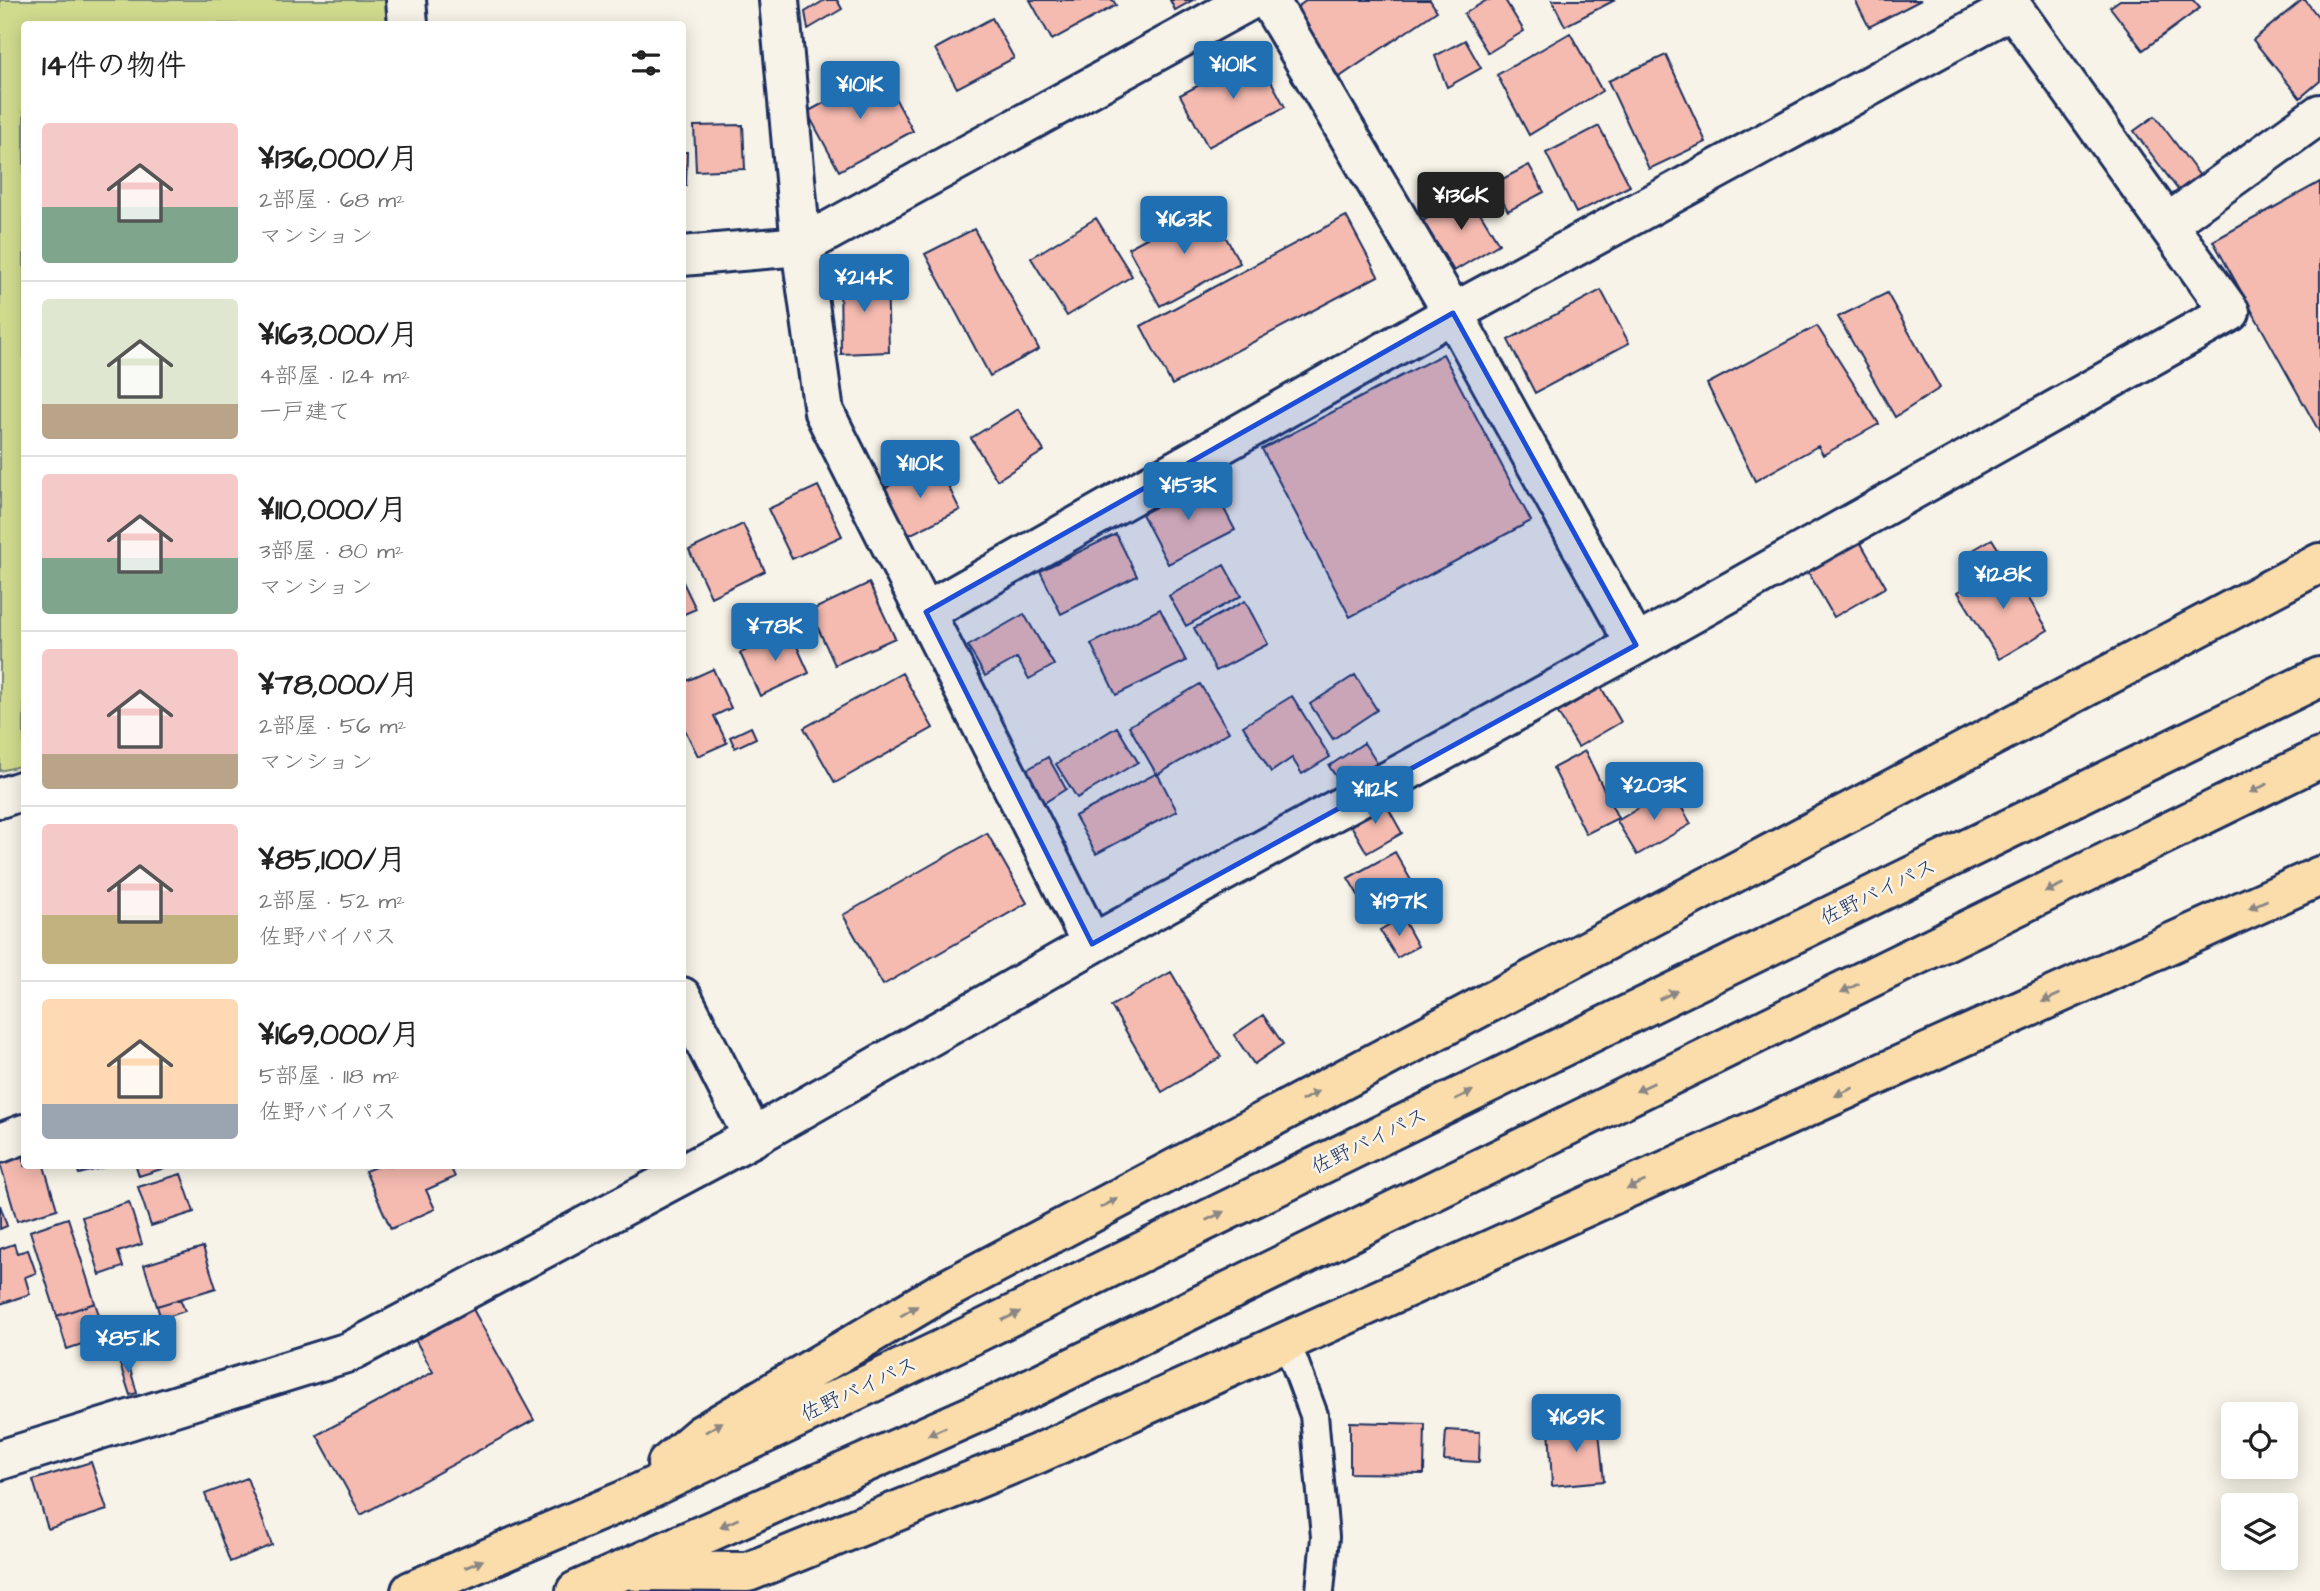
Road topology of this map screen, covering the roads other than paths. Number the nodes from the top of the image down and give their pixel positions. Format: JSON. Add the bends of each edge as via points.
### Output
{"nodes":[{"id":1,"x":406,"y":0,"type":"edge"},
{"id":2,"x":779,"y":0,"type":"edge"},
{"id":3,"x":1250,"y":0,"type":"edge"},
{"id":4,"x":1269,"y":0,"type":"edge"},
{"id":5,"x":2010,"y":4,"type":"edge"},
{"id":6,"x":408,"y":21,"type":"edge"},
{"id":7,"x":2320,"y":114,"type":"edge"},
{"id":8,"x":2167,"y":224,"type":"junction"},
{"id":9,"x":801,"y":246,"type":"junction"},
{"id":10,"x":686,"y":256,"type":"edge"},
{"id":11,"x":1453,"y":313,"type":"junction"},
{"id":12,"x":2320,"y":563,"type":"edge"},
{"id":13,"x":926,"y":612,"type":"junction"},
{"id":14,"x":1636,"y":645,"type":"junction"},
{"id":15,"x":2320,"y":677,"type":"edge"},
{"id":16,"x":2320,"y":758,"type":"edge"},
{"id":17,"x":21,"y":791,"type":"edge"},
{"id":18,"x":0,"y":798,"type":"edge"},
{"id":19,"x":2320,"y":876,"type":"edge"},
{"id":20,"x":1092,"y":944,"type":"junction"},
{"id":21,"x":686,"y":1006,"type":"edge"},
{"id":22,"x":21,"y":1136,"type":"edge"},
{"id":23,"x":753,"y":1137,"type":"junction"},
{"id":24,"x":0,"y":1143,"type":"edge"},
{"id":25,"x":1283,"y":1343,"type":"junction"},
{"id":26,"x":0,"y":1460,"type":"edge"},
{"id":27,"x":623,"y":1501,"type":"junction"},
{"id":28,"x":623,"y":1570,"type":"junction"},
{"id":29,"x":411,"y":1591,"type":"edge"},
{"id":30,"x":576,"y":1591,"type":"edge"},
{"id":31,"x":1321,"y":1591,"type":"edge"}],
"edges":[{"from":1,"to":6,"type":"street"},
{"from":2,"to":9,"type":"street"},
{"from":3,"to":9,"type":"street"},
{"from":4,"to":11,"type":"street"},
{"from":5,"to":8,"type":"street"},
{"from":5,"to":11,"type":"street"},
{"from":7,"to":8,"type":"street"},
{"from":8,"to":14,"type":"street","via":[[2230,312]]},
{"from":9,"to":10,"type":"street"},
{"from":9,"to":13,"type":"street","via":[[824,412]]},
{"from":11,"to":13,"type":"street"},
{"from":11,"to":14,"type":"street"},
{"from":27,"to":12,"type":"highway","one_way":true,"via":[[701,1435],[938,1294]]},
{"from":13,"to":20,"type":"street"},
{"from":14,"to":20,"type":"street"},
{"from":27,"to":15,"type":"highway","name":"佐野バイパス","one_way":true},
{"from":16,"to":28,"type":"highway","one_way":true,"via":[[1000,1403]]},
{"from":17,"to":18,"type":"street"},
{"from":19,"to":25,"type":"highway","one_way":true},
{"from":20,"to":23,"type":"street"},
{"from":21,"to":23,"type":"street"},
{"from":22,"to":24,"type":"street"},
{"from":23,"to":26,"type":"street","via":[[349,1352]]},
{"from":25,"to":28,"type":"highway","via":[[1037,1454],[748,1572]]},
{"from":25,"to":31,"type":"lane","via":[[1314,1415],[1325,1537]]},
{"from":29,"to":27,"type":"highway","name":"佐野バイパス","one_way":true},
{"from":28,"to":30,"type":"highway"}]}
